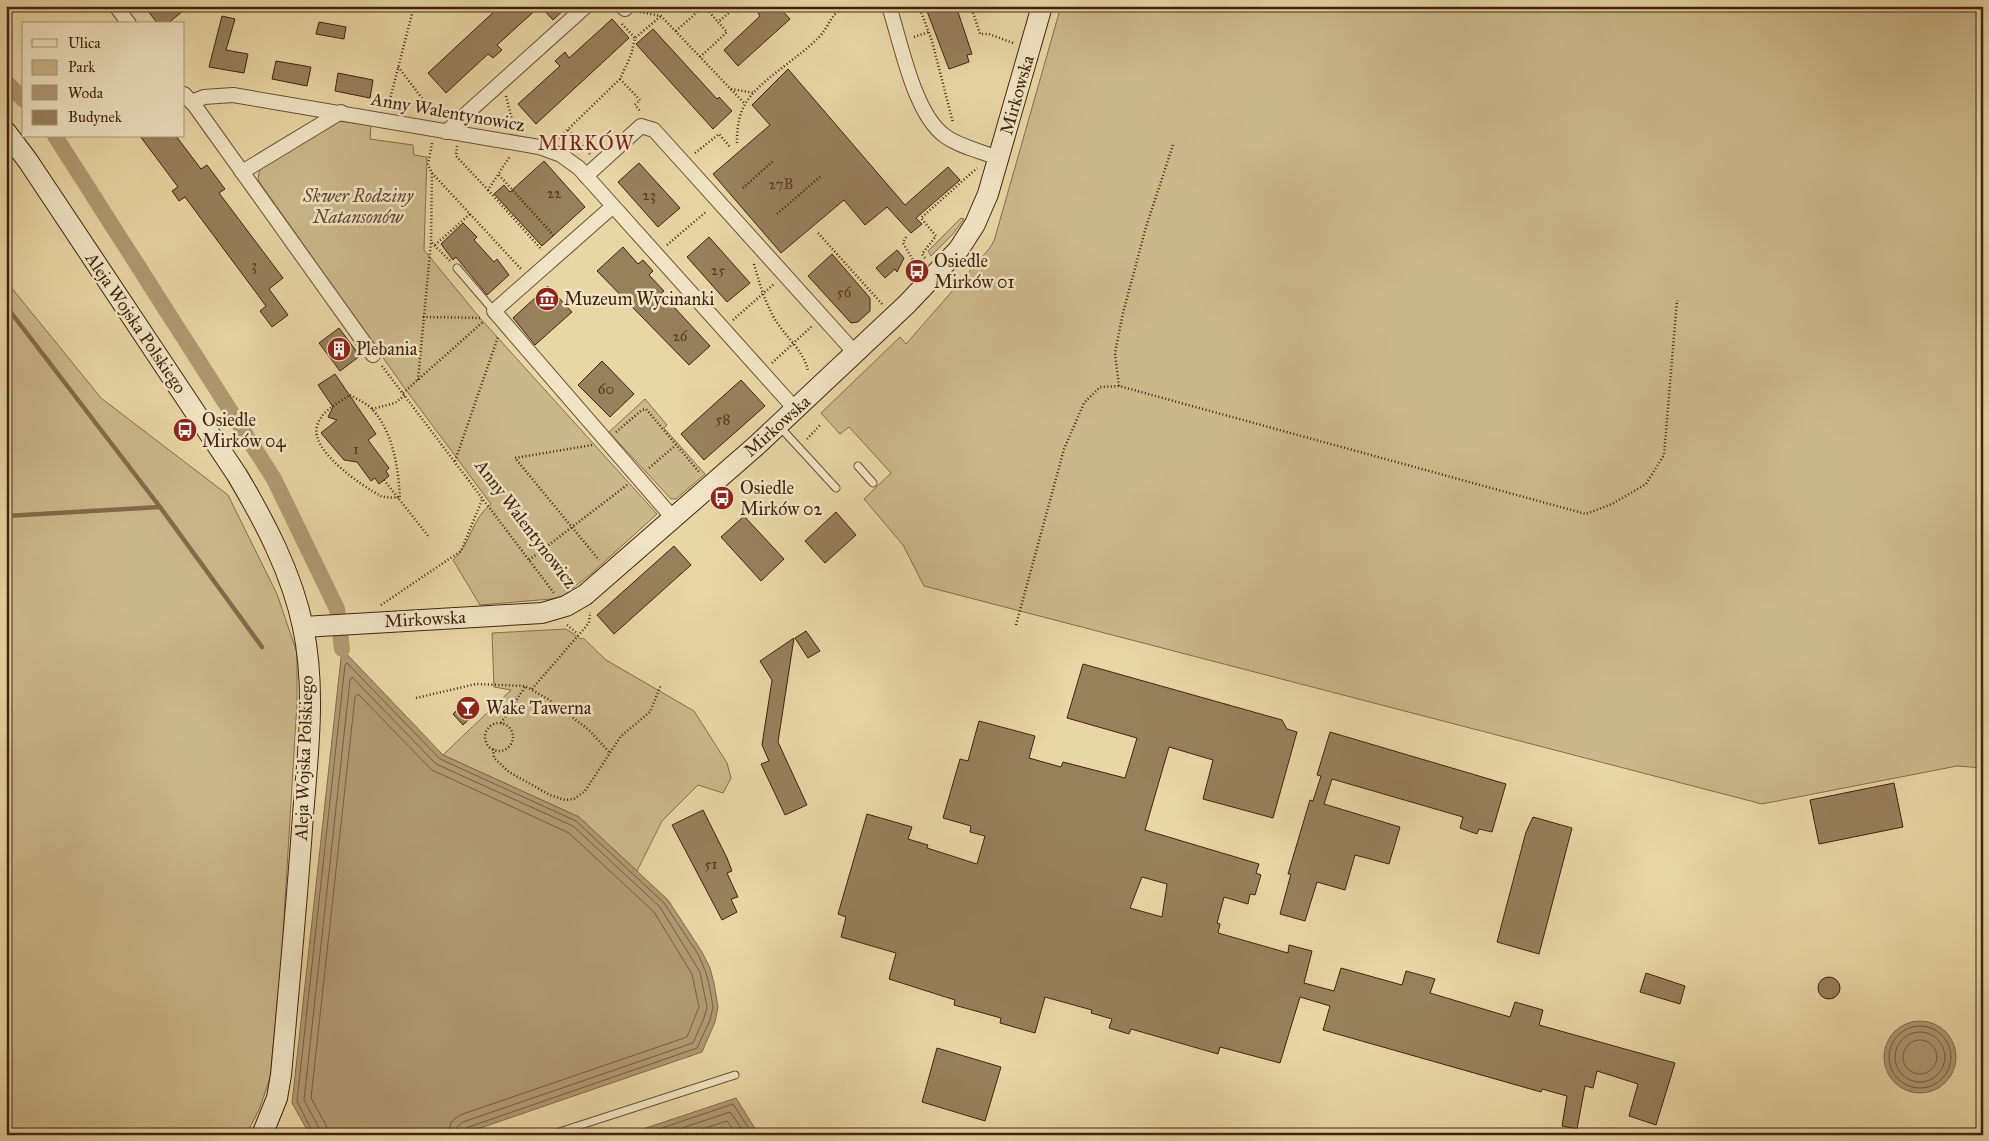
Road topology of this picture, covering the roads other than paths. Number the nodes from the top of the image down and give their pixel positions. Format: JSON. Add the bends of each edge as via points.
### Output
{"nodes":[{"id":1,"x":116,"y":6,"type":"edge"},
{"id":2,"x":586,"y":6,"type":"edge"},
{"id":3,"x":889,"y":6,"type":"edge"},
{"id":4,"x":1042,"y":6,"type":"edge"},
{"id":5,"x":128,"y":22,"type":"edge"},
{"id":6,"x":188,"y":98,"type":"edge"},
{"id":7,"x":341,"y":112,"type":"junction"},
{"id":8,"x":440,"y":131,"type":"junction"},
{"id":9,"x":6,"y":132,"type":"edge"},
{"id":10,"x":998,"y":158,"type":"junction"},
{"id":11,"x":242,"y":172,"type":"junction"},
{"id":12,"x":589,"y":173,"type":"junction"},
{"id":13,"x":612,"y":207,"type":"junction"},
{"id":14,"x":457,"y":268,"type":"road end"},
{"id":15,"x":498,"y":317,"type":"junction"},
{"id":16,"x":856,"y":354,"type":"junction"},
{"id":17,"x":373,"y":355,"type":"road end"},
{"id":18,"x":796,"y":410,"type":"junction"},
{"id":19,"x":778,"y":425,"type":"junction"},
{"id":20,"x":858,"y":466,"type":"dead end"},
{"id":21,"x":873,"y":483,"type":"dead end"},
{"id":22,"x":836,"y":488,"type":"dead end"},
{"id":23,"x":673,"y":518,"type":"junction"},
{"id":24,"x":303,"y":627,"type":"junction"},
{"id":25,"x":735,"y":1075,"type":"dead end"},
{"id":26,"x":262,"y":1135,"type":"edge"},
{"id":27,"x":550,"y":1135,"type":"edge"}],
"edges":[{"from":1,"to":5,"type":"street"},
{"from":2,"to":8,"type":"street","via":[[456,122]]},
{"from":3,"to":10,"type":"street","via":[[928,120],[951,140]]},
{"from":4,"to":10,"type":"street","name":"Mirkowska"},
{"from":6,"to":7,"type":"street","name":"Anny Walentynowicz","via":[[233,95]]},
{"from":6,"to":11,"type":"street","name":"Anny Walentynowicz"},
{"from":7,"to":8,"type":"street","name":"Anny Walentynowicz"},
{"from":7,"to":11,"type":"street"},
{"from":8,"to":12,"type":"street","name":"Anny Walentynowicz","via":[[546,149]]},
{"from":9,"to":24,"type":"street","name":"Aleja Wojska Polskiego","via":[[237,475],[279,557]]},
{"from":10,"to":16,"type":"street","name":"Mirkowska","via":[[982,208],[959,249]]},
{"from":11,"to":17,"type":"street","name":"Anny Walentynowicz"},
{"from":12,"to":13,"type":"street","name":"Anny Walentynowicz"},
{"from":12,"to":16,"type":"street","via":[[641,126],[651,128]]},
{"from":13,"to":15,"type":"street"},
{"from":13,"to":18,"type":"street","name":"Anny Walentynowicz"},
{"from":14,"to":15,"type":"lane"},
{"from":15,"to":23,"type":"street"},
{"from":16,"to":18,"type":"street","name":"Mirkowska"},
{"from":18,"to":19,"type":"street","name":"Mirkowska"},
{"from":19,"to":22,"type":"lane"},
{"from":19,"to":23,"type":"street","name":"Mirkowska"},
{"from":20,"to":21,"type":"lane"},
{"from":23,"to":24,"type":"street","name":"Mirkowska","via":[[566,615],[533,614]]},
{"from":24,"to":26,"type":"street","name":"Aleja Wojska Polskiego","via":[[309,734],[300,861],[281,1075],[277,1098]]},
{"from":25,"to":27,"type":"lane"}]}
